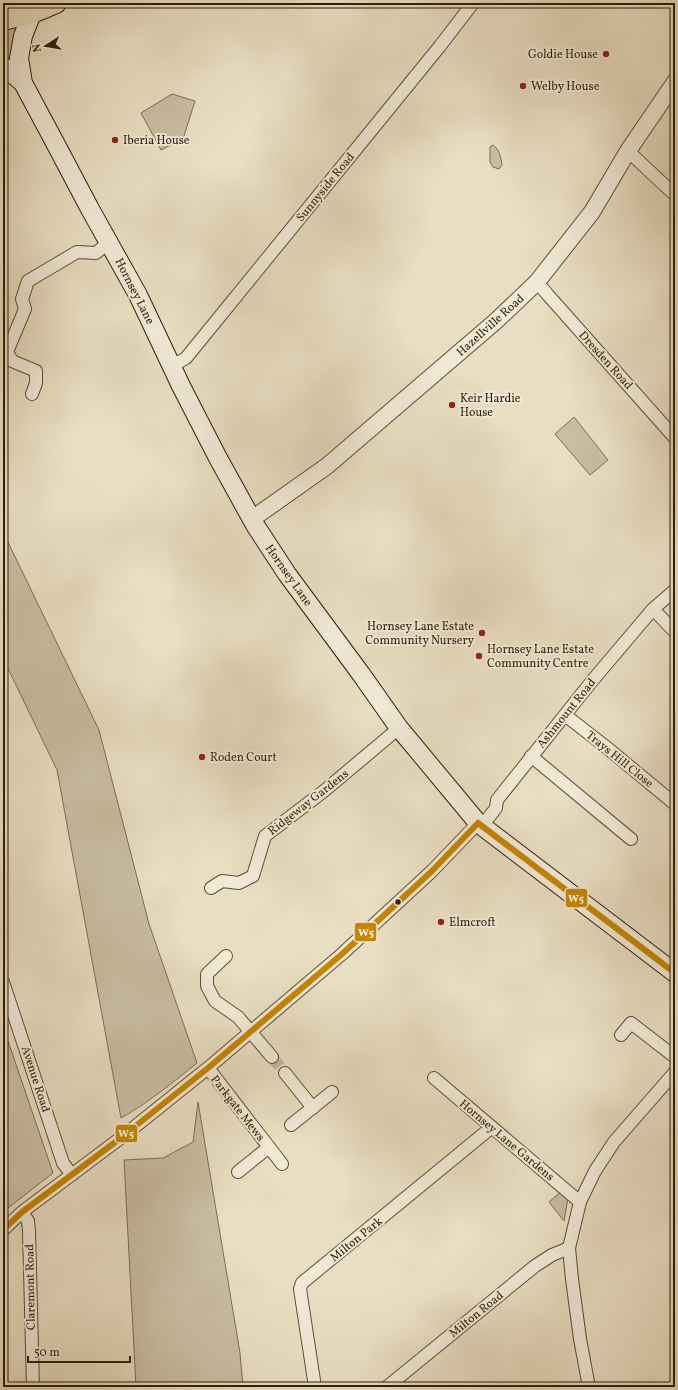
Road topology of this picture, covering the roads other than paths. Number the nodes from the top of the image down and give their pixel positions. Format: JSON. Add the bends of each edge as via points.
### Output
{"nodes":[{"id":1,"x":56,"y":3,"type":"edge"},
{"id":2,"x":473,"y":3,"type":"edge"},
{"id":3,"x":29,"y":8,"type":"edge"},
{"id":4,"x":3,"y":20,"type":"edge"},
{"id":5,"x":3,"y":66,"type":"edge"},
{"id":6,"x":675,"y":82,"type":"edge"},
{"id":7,"x":23,"y":83,"type":"junction"},
{"id":8,"x":628,"y":151,"type":"junction"},
{"id":9,"x":675,"y":196,"type":"edge"},
{"id":10,"x":109,"y":242,"type":"junction"},
{"id":11,"x":537,"y":282,"type":"junction"},
{"id":12,"x":172,"y":366,"type":"junction"},
{"id":13,"x":32,"y":394,"type":"dead end"},
{"id":14,"x":675,"y":438,"type":"edge"},
{"id":15,"x":252,"y":519,"type":"junction"},
{"id":16,"x":675,"y":590,"type":"edge"},
{"id":17,"x":653,"y":608,"type":"junction"},
{"id":18,"x":675,"y":632,"type":"edge"},
{"id":19,"x":565,"y":715,"type":"junction"},
{"id":20,"x":399,"y":728,"type":"junction"},
{"id":21,"x":531,"y":756,"type":"junction"},
{"id":22,"x":675,"y":804,"type":"edge"},
{"id":23,"x":480,"y":824,"type":"junction"},
{"id":24,"x":631,"y":839,"type":"dead end"},
{"id":25,"x":211,"y":888,"type":"dead end"},
{"id":26,"x":226,"y":956,"type":"dead end"},
{"id":27,"x":675,"y":973,"type":"edge"},
{"id":28,"x":3,"y":982,"type":"edge"},
{"id":29,"x":251,"y":1031,"type":"junction"},
{"id":30,"x":621,"y":1035,"type":"dead end"},
{"id":31,"x":272,"y":1057,"type":"tunnel mouth"},
{"id":32,"x":675,"y":1057,"type":"edge"},
{"id":33,"x":208,"y":1068,"type":"junction"},
{"id":34,"x":675,"y":1072,"type":"edge"},
{"id":35,"x":285,"y":1073,"type":"tunnel mouth"},
{"id":36,"x":434,"y":1078,"type":"dead end"},
{"id":37,"x":332,"y":1092,"type":"dead end"},
{"id":38,"x":313,"y":1108,"type":"junction"},
{"id":39,"x":291,"y":1125,"type":"dead end"},
{"id":40,"x":492,"y":1127,"type":"junction"},
{"id":41,"x":269,"y":1147,"type":"junction"},
{"id":42,"x":282,"y":1164,"type":"dead end"},
{"id":43,"x":238,"y":1172,"type":"dead end"},
{"id":44,"x":72,"y":1175,"type":"junction"},
{"id":45,"x":580,"y":1202,"type":"junction"},
{"id":46,"x":22,"y":1212,"type":"junction"},
{"id":47,"x":3,"y":1230,"type":"edge"},
{"id":48,"x":569,"y":1248,"type":"junction"},
{"id":49,"x":33,"y":1387,"type":"edge"},
{"id":50,"x":315,"y":1387,"type":"edge"},
{"id":51,"x":387,"y":1387,"type":"edge"},
{"id":52,"x":589,"y":1387,"type":"edge"}],
"edges":[{"from":1,"to":3,"type":"main road"},
{"from":2,"to":12,"type":"street","name":"Sunnyside Road","via":[[186,358]]},
{"from":3,"to":4,"type":"main road"},
{"from":3,"to":7,"type":"main road","name":"Hornsey Lane","via":[[19,58]]},
{"from":5,"to":7,"type":"main road","name":"Hornsey Lane"},
{"from":6,"to":8,"type":"street","name":"Hazellville Road"},
{"from":7,"to":10,"type":"main road","name":"Hornsey Lane"},
{"from":8,"to":9,"type":"street"},
{"from":8,"to":11,"type":"street","name":"Hazellville Road","via":[[592,212]]},
{"from":10,"to":12,"type":"main road","name":"Hornsey Lane"},
{"from":10,"to":13,"type":"street","via":[[96,253],[77,252],[28,281],[22,299],[24,309],[7,352],[12,361],[36,370],[36,383]]},
{"from":11,"to":14,"type":"street","name":"Dresden Road"},
{"from":11,"to":15,"type":"street","name":"Hazellville Road","via":[[494,323],[327,466]]},
{"from":12,"to":15,"type":"main road","name":"Hornsey Lane"},
{"from":15,"to":20,"type":"main road","name":"Hornsey Lane","via":[[287,574]]},
{"from":16,"to":17,"type":"street","name":"Ashmount Road"},
{"from":17,"to":18,"type":"street"},
{"from":17,"to":19,"type":"street","name":"Ashmount Road"},
{"from":19,"to":21,"type":"street","name":"Ashmount Road"},
{"from":19,"to":22,"type":"street","name":"Trays Hill Close"},
{"from":20,"to":23,"type":"main road","name":"Hornsey Lane"},
{"from":20,"to":25,"type":"street","name":"Ridgeway Gardens","via":[[265,836],[253,876],[239,883],[222,881]]},
{"from":21,"to":23,"type":"street","name":"Ashmount Road","via":[[497,800],[496,808]]},
{"from":21,"to":24,"type":"street"},
{"from":23,"to":27,"type":"main road","name":"Hornsey Lane"},
{"from":23,"to":29,"type":"street","name":"Ashmount Road","via":[[359,938]]},
{"from":26,"to":29,"type":"street","via":[[207,974],[207,986],[215,1001],[238,1017]]},
{"from":28,"to":44,"type":"street","name":"Avenue Road","via":[[62,1163]]},
{"from":29,"to":31,"type":"street"},
{"from":29,"to":33,"type":"street","name":"Ashmount Road"},
{"from":30,"to":32,"type":"street","via":[[631,1023]]},
{"from":33,"to":41,"type":"street","name":"Parkgate Mews"},
{"from":33,"to":44,"type":"street","name":"Ashmount Road"},
{"from":34,"to":45,"type":"street","via":[[614,1142],[595,1171]]},
{"from":35,"to":38,"type":"street"},
{"from":36,"to":40,"type":"street","name":"Hornsey Lane Gardens"},
{"from":37,"to":38,"type":"street"},
{"from":38,"to":39,"type":"street"},
{"from":40,"to":45,"type":"street","name":"Hornsey Lane Gardens"},
{"from":40,"to":50,"type":"street","name":"Milton Park","via":[[302,1283],[300,1289]]},
{"from":41,"to":42,"type":"street","name":"Parkgate Mews"},
{"from":41,"to":43,"type":"street","name":"Parkgate Mews"},
{"from":44,"to":46,"type":"street","name":"Ashmount Road"},
{"from":45,"to":48,"type":"street"},
{"from":46,"to":47,"type":"street","name":"Ashmount Road"},
{"from":46,"to":49,"type":"street","name":"Claremont Road","via":[[28,1221],[29,1230]]},
{"from":48,"to":51,"type":"street","name":"Milton Road","via":[[535,1266]]},
{"from":48,"to":52,"type":"street","via":[[580,1339]]}]}
